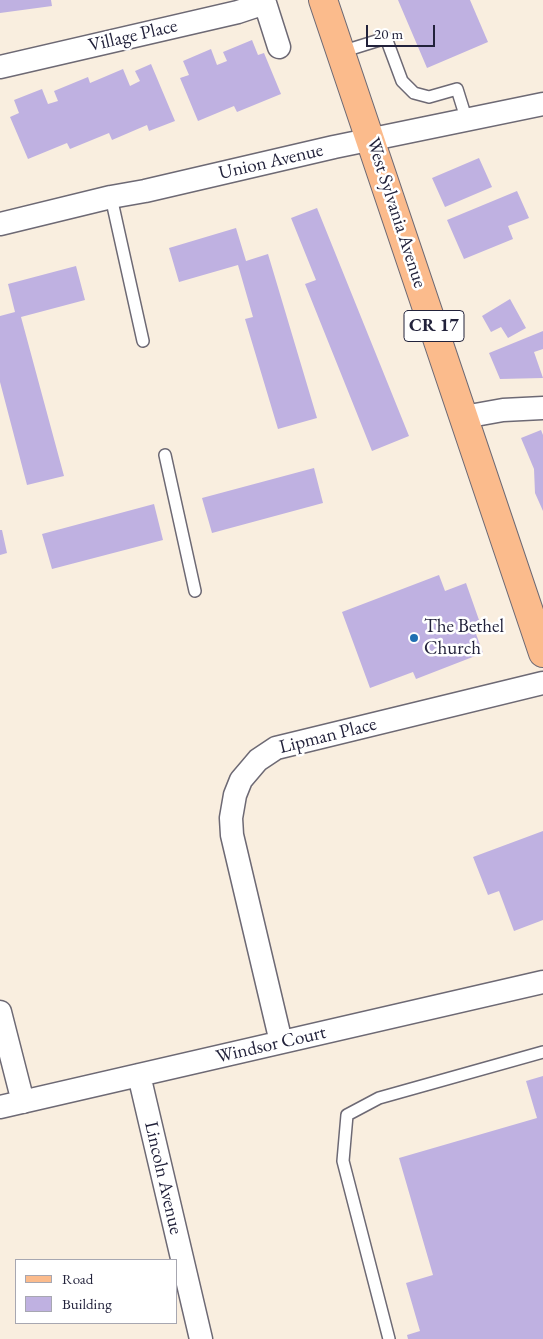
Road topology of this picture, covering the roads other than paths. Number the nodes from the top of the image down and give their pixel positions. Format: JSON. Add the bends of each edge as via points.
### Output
{"nodes":[{"id":1,"x":323,"y":0,"type":"edge"},
{"id":2,"x":265,"y":2,"type":"edge"},
{"id":3,"x":279,"y":47,"type":"dead end"},
{"id":4,"x":341,"y":52,"type":"junction"},
{"id":5,"x":0,"y":67,"type":"edge"},
{"id":6,"x":543,"y":104,"type":"edge"},
{"id":7,"x":468,"y":121,"type":"junction"},
{"id":8,"x":372,"y":141,"type":"junction"},
{"id":9,"x":110,"y":197,"type":"junction"},
{"id":10,"x":0,"y":224,"type":"edge"},
{"id":11,"x":143,"y":341,"type":"dead end"},
{"id":12,"x":543,"y":408,"type":"edge"},
{"id":13,"x":464,"y":417,"type":"junction"},
{"id":14,"x":165,"y":455,"type":"dead end"},
{"id":15,"x":195,"y":591,"type":"dead end"},
{"id":16,"x":543,"y":653,"type":"edge"},
{"id":17,"x":543,"y":683,"type":"edge"},
{"id":18,"x":543,"y":982,"type":"edge"},
{"id":19,"x":0,"y":1012,"type":"edge"},
{"id":20,"x":281,"y":1042,"type":"junction"},
{"id":21,"x":543,"y":1052,"type":"edge"},
{"id":22,"x":139,"y":1075,"type":"junction"},
{"id":23,"x":23,"y":1102,"type":"junction"},
{"id":24,"x":0,"y":1107,"type":"edge"},
{"id":25,"x":201,"y":1339,"type":"edge"},
{"id":26,"x":389,"y":1339,"type":"edge"}],
"edges":[{"from":1,"to":4,"type":"main road","name":"West Sylvania Avenue","number":"CR 17"},
{"from":2,"to":3,"type":"street"},
{"from":2,"to":5,"type":"street","name":"Village Place","via":[[238,12]]},
{"from":4,"to":7,"type":"lane","via":[[386,38],[402,81],[414,93],[429,97],[457,89]]},
{"from":4,"to":8,"type":"main road","name":"West Sylvania Avenue","number":"CR 17"},
{"from":6,"to":7,"type":"street","name":"Union Avenue"},
{"from":7,"to":8,"type":"street","name":"Union Avenue"},
{"from":8,"to":9,"type":"street","name":"Union Avenue"},
{"from":8,"to":13,"type":"main road","name":"West Sylvania Avenue","number":"CR 17"},
{"from":9,"to":10,"type":"street","name":"Union Avenue"},
{"from":9,"to":11,"type":"lane"},
{"from":12,"to":13,"type":"street","via":[[503,410]]},
{"from":13,"to":16,"type":"main road","name":"West Sylvania Avenue","number":"CR 17"},
{"from":14,"to":15,"type":"lane"},
{"from":17,"to":20,"type":"street","name":"Lipman Place","via":[[276,748],[258,760],[242,780],[234,795],[232,835]]},
{"from":18,"to":20,"type":"street","name":"Windsor Court"},
{"from":19,"to":23,"type":"street"},
{"from":20,"to":22,"type":"street","name":"Windsor Court"},
{"from":21,"to":26,"type":"lane","via":[[379,1098],[348,1115],[344,1162]]},
{"from":22,"to":23,"type":"street","name":"Windsor Court"},
{"from":22,"to":25,"type":"street","name":"Lincoln Avenue"},
{"from":23,"to":24,"type":"street","name":"Windsor Court"}]}
